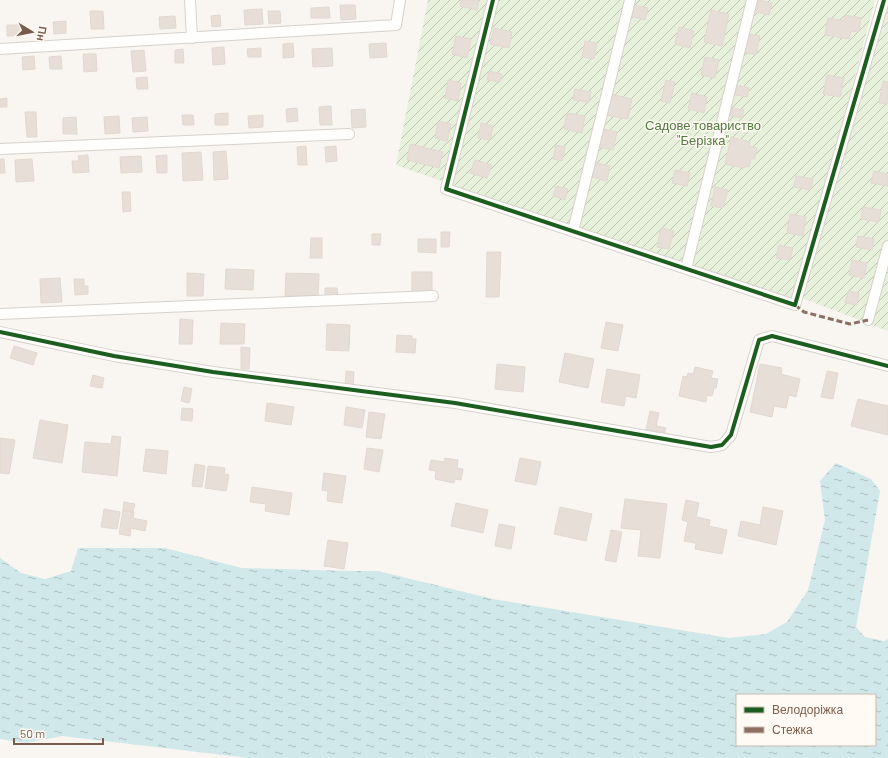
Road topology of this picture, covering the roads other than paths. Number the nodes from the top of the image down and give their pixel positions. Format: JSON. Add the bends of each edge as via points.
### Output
{"nodes":[{"id":1,"x":190,"y":0,"type":"edge"},
{"id":2,"x":400,"y":0,"type":"edge"},
{"id":3,"x":493,"y":0,"type":"edge"},
{"id":4,"x":630,"y":0,"type":"edge"},
{"id":5,"x":752,"y":0,"type":"edge"},
{"id":6,"x":884,"y":0,"type":"edge"},
{"id":7,"x":192,"y":38,"type":"junction"},
{"id":8,"x":0,"y":49,"type":"edge"},
{"id":9,"x":349,"y":134,"type":"dead end"},
{"id":10,"x":0,"y":149,"type":"edge"},
{"id":11,"x":573,"y":231,"type":"junction"},
{"id":12,"x":888,"y":246,"type":"edge"},
{"id":13,"x":686,"y":269,"type":"junction"},
{"id":14,"x":432,"y":296,"type":"dead end"},
{"id":15,"x":0,"y":314,"type":"edge"},
{"id":16,"x":868,"y":320,"type":"dead end"},
{"id":17,"x":0,"y":332,"type":"edge"},
{"id":18,"x":888,"y":366,"type":"edge"}],
"edges":[{"from":1,"to":7,"type":"street"},
{"from":2,"to":7,"type":"street","via":[[396,25]]},
{"from":3,"to":11,"type":"street","via":[[446,189]]},
{"from":4,"to":11,"type":"street"},
{"from":5,"to":13,"type":"street"},
{"from":6,"to":13,"type":"street","via":[[795,305]]},
{"from":7,"to":8,"type":"street"},
{"from":9,"to":10,"type":"street"},
{"from":11,"to":13,"type":"street"},
{"from":12,"to":16,"type":"street"},
{"from":14,"to":15,"type":"street"},
{"from":17,"to":18,"type":"street","via":[[114,356],[206,371],[455,403],[711,447],[722,446],[731,435],[759,340],[772,336]]}]}
